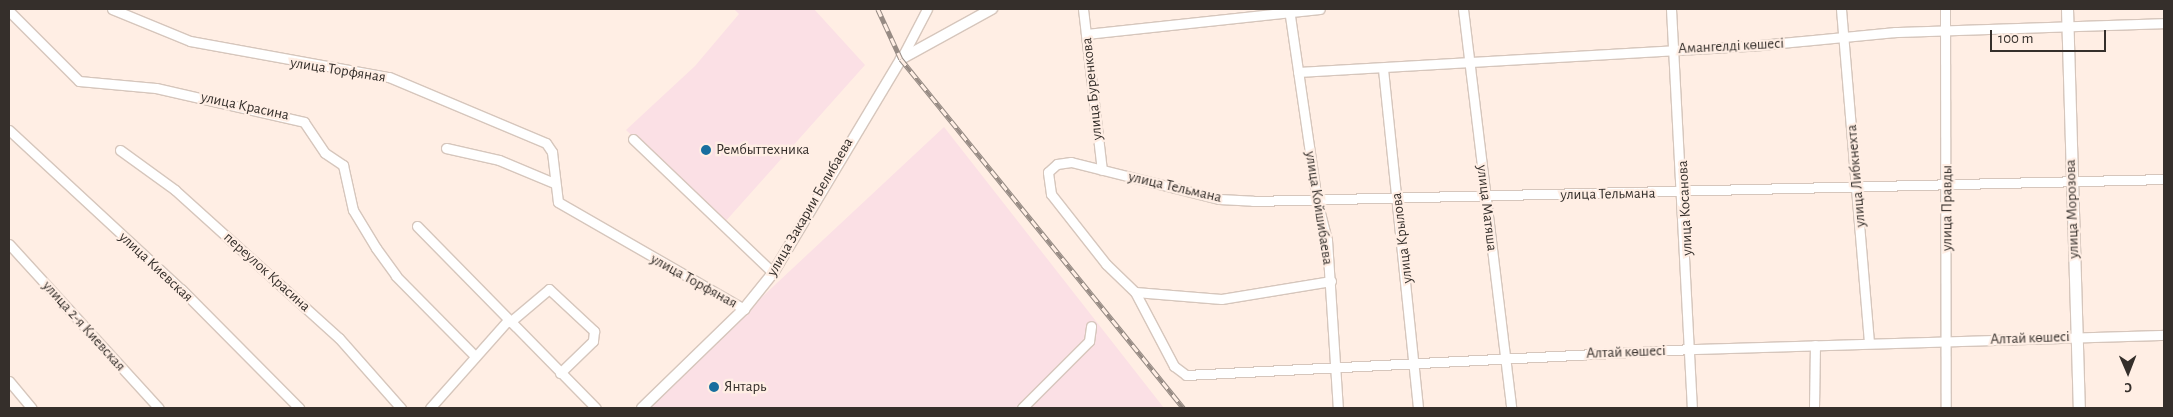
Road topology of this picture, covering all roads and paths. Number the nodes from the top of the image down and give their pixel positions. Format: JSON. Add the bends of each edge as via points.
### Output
{"nodes":[{"id":1,"x":112,"y":9,"type":"edge"},
{"id":2,"x":927,"y":9,"type":"edge"},
{"id":3,"x":992,"y":9,"type":"edge"},
{"id":4,"x":1083,"y":9,"type":"edge"},
{"id":5,"x":1320,"y":9,"type":"edge"},
{"id":6,"x":1463,"y":9,"type":"edge"},
{"id":7,"x":1671,"y":9,"type":"edge"},
{"id":8,"x":1841,"y":9,"type":"edge"},
{"id":9,"x":1945,"y":9,"type":"edge"},
{"id":10,"x":2067,"y":9,"type":"edge"},
{"id":11,"x":9,"y":10,"type":"edge"},
{"id":12,"x":1290,"y":10,"type":"edge"},
{"id":13,"x":2164,"y":23,"type":"edge"},
{"id":14,"x":2068,"y":26,"type":"junction"},
{"id":15,"x":1946,"y":30,"type":"junction"},
{"id":16,"x":1086,"y":34,"type":"junction"},
{"id":17,"x":1843,"y":38,"type":"junction"},
{"id":18,"x":1676,"y":49,"type":"junction"},
{"id":19,"x":901,"y":58,"type":"junction"},
{"id":20,"x":1468,"y":65,"type":"junction"},
{"id":21,"x":1383,"y":69,"type":"junction"},
{"id":22,"x":1298,"y":72,"type":"junction"},
{"id":23,"x":9,"y":130,"type":"edge"},
{"id":24,"x":633,"y":140,"type":"dead end"},
{"id":25,"x":446,"y":148,"type":"dead end"},
{"id":26,"x":120,"y":150,"type":"dead end"},
{"id":27,"x":1057,"y":164,"type":"joint"},
{"id":28,"x":1102,"y":170,"type":"junction"},
{"id":29,"x":2164,"y":179,"type":"edge"},
{"id":30,"x":2071,"y":182,"type":"junction"},
{"id":31,"x":554,"y":183,"type":"junction"},
{"id":32,"x":1947,"y":186,"type":"junction"},
{"id":33,"x":1857,"y":187,"type":"junction"},
{"id":34,"x":1684,"y":193,"type":"junction"},
{"id":35,"x":1486,"y":195,"type":"junction"},
{"id":36,"x":1397,"y":199,"type":"junction"},
{"id":37,"x":1317,"y":201,"type":"junction"},
{"id":38,"x":417,"y":226,"type":"dead end"},
{"id":39,"x":9,"y":244,"type":"edge"},
{"id":40,"x":772,"y":273,"type":"junction"},
{"id":41,"x":1331,"y":281,"type":"junction"},
{"id":42,"x":1135,"y":292,"type":"junction"},
{"id":43,"x":744,"y":309,"type":"junction"},
{"id":44,"x":509,"y":321,"type":"junction"},
{"id":45,"x":1091,"y":326,"type":"dead end"},
{"id":46,"x":2164,"y":335,"type":"edge"},
{"id":47,"x":2076,"y":337,"type":"junction"},
{"id":48,"x":1946,"y":341,"type":"junction"},
{"id":49,"x":1869,"y":343,"type":"junction"},
{"id":50,"x":1814,"y":345,"type":"junction"},
{"id":51,"x":1692,"y":350,"type":"junction"},
{"id":52,"x":475,"y":356,"type":"junction"},
{"id":53,"x":1505,"y":357,"type":"junction"},
{"id":54,"x":1417,"y":362,"type":"junction"},
{"id":55,"x":1337,"y":367,"type":"junction"},
{"id":56,"x":560,"y":373,"type":"junction"},
{"id":57,"x":9,"y":381,"type":"edge"},
{"id":58,"x":32,"y":408,"type":"edge"},
{"id":59,"x":159,"y":408,"type":"edge"},
{"id":60,"x":299,"y":408,"type":"edge"},
{"id":61,"x":401,"y":408,"type":"edge"},
{"id":62,"x":430,"y":408,"type":"edge"},
{"id":63,"x":596,"y":408,"type":"edge"},
{"id":64,"x":642,"y":408,"type":"edge"},
{"id":65,"x":1022,"y":408,"type":"edge"},
{"id":66,"x":1338,"y":408,"type":"edge"},
{"id":67,"x":1418,"y":408,"type":"edge"},
{"id":68,"x":1511,"y":408,"type":"edge"},
{"id":69,"x":1692,"y":408,"type":"edge"},
{"id":70,"x":1814,"y":408,"type":"edge"},
{"id":71,"x":1946,"y":408,"type":"edge"},
{"id":72,"x":2078,"y":408,"type":"edge"}],
"edges":[{"from":1,"to":31,"type":"street","name":"улица Торфяная","via":[[190,41],[398,80],[551,146]]},
{"from":2,"to":19,"type":"street"},
{"from":3,"to":19,"type":"street"},
{"from":4,"to":16,"type":"street","name":"улица Буренкова"},
{"from":5,"to":12,"type":"street"},
{"from":6,"to":20,"type":"street","name":"улица Матяша"},
{"from":7,"to":18,"type":"street","name":"улица Косанова"},
{"from":8,"to":17,"type":"street","name":"улица Либкнехта"},
{"from":9,"to":15,"type":"street","name":"улица Правды"},
{"from":10,"to":14,"type":"main road","name":"улица Морозова"},
{"from":11,"to":52,"type":"street","name":"улица Красина","via":[[79,81],[156,88],[304,122],[324,153],[343,165],[353,210],[381,255]]},
{"from":12,"to":16,"type":"street"},
{"from":12,"to":22,"type":"street","name":"улица Койшибаева"},
{"from":13,"to":14,"type":"street","name":"Амангелді көшесі"},
{"from":14,"to":15,"type":"street","name":"Амангелді көшесі"},
{"from":14,"to":30,"type":"main road","name":"улица Морозова"},
{"from":15,"to":17,"type":"street","name":"Амангелді көшесі"},
{"from":15,"to":32,"type":"street","name":"улица Правды"},
{"from":16,"to":28,"type":"street","name":"улица Буренкова"},
{"from":17,"to":18,"type":"street","name":"Амангелді көшесі"},
{"from":17,"to":33,"type":"street","name":"улица Либкнехта"},
{"from":18,"to":20,"type":"street","name":"Амангелді көшесі"},
{"from":18,"to":34,"type":"street","name":"улица Косанова"},
{"from":19,"to":40,"type":"street","name":"улица Закарии Белибаева"},
{"from":20,"to":21,"type":"street","name":"Амангелді көшесі"},
{"from":20,"to":35,"type":"street","name":"улица Матяша"},
{"from":21,"to":22,"type":"street","name":"Амангелді көшесі"},
{"from":21,"to":36,"type":"street","name":"улица Крылова"},
{"from":22,"to":37,"type":"street","name":"улица Койшибаева"},
{"from":23,"to":60,"type":"street","name":"улица Киевская","via":[[181,290]]},
{"from":24,"to":40,"type":"street"},
{"from":25,"to":31,"type":"street","via":[[499,160]]},
{"from":26,"to":61,"type":"street","name":"переулок Красина","via":[[169,185],[339,338]]},
{"from":27,"to":28,"type":"street","name":"улица Тельмана","via":[[1071,162]]},
{"from":27,"to":42,"type":"street","name":"Алтай көшесі","via":[[1048,172],[1051,194],[1106,264]]},
{"from":28,"to":37,"type":"street","name":"улица Тельмана","via":[[1219,199]]},
{"from":29,"to":30,"type":"street","name":"улица Тельмана"},
{"from":30,"to":32,"type":"street","name":"улица Тельмана"},
{"from":30,"to":47,"type":"main road","name":"улица Морозова"},
{"from":31,"to":43,"type":"street","name":"улица Торфяная","via":[[558,202]]},
{"from":32,"to":33,"type":"street","name":"улица Тельмана"},
{"from":32,"to":48,"type":"street","name":"улица Правды"},
{"from":33,"to":34,"type":"street","name":"улица Тельмана"},
{"from":33,"to":49,"type":"street","name":"улица Либкнехта"},
{"from":34,"to":35,"type":"street","name":"улица Тельмана"},
{"from":34,"to":51,"type":"street","name":"улица Косанова"},
{"from":35,"to":36,"type":"street","name":"улица Тельмана"},
{"from":35,"to":53,"type":"street","name":"улица Матяша"},
{"from":36,"to":37,"type":"street","name":"улица Тельмана"},
{"from":36,"to":54,"type":"street","name":"улица Крылова"},
{"from":37,"to":41,"type":"street","name":"улица Койшибаева"},
{"from":38,"to":44,"type":"street"},
{"from":39,"to":59,"type":"street","name":"улица 2-я Киевская"},
{"from":40,"to":43,"type":"street","name":"улица Закарии Белибаева"},
{"from":41,"to":42,"type":"street","via":[[1221,299]]},
{"from":41,"to":55,"type":"street","name":"улица Койшибаева"},
{"from":42,"to":55,"type":"street","name":"Алтай көшесі","via":[[1174,366],[1186,375]]},
{"from":43,"to":64,"type":"street","name":"улица Закарии Белибаева"},
{"from":44,"to":52,"type":"street"},
{"from":44,"to":56,"type":"street"},
{"from":44,"to":56,"type":"street","via":[[549,289],[594,331],[593,341]]},
{"from":45,"to":65,"type":"street","via":[[1089,342]]},
{"from":46,"to":47,"type":"street","name":"Алтай көшесі"},
{"from":47,"to":48,"type":"street","name":"Алтай көшесі"},
{"from":47,"to":72,"type":"main road","name":"улица Морозова"},
{"from":48,"to":49,"type":"street","name":"Алтай көшесі"},
{"from":48,"to":71,"type":"street","name":"улица Правды"},
{"from":49,"to":50,"type":"street","name":"Алтай көшесі"},
{"from":50,"to":51,"type":"street","name":"Алтай көшесі"},
{"from":50,"to":70,"type":"street"},
{"from":51,"to":53,"type":"street","name":"Алтай көшесі"},
{"from":51,"to":69,"type":"street","name":"улица Косанова"},
{"from":52,"to":62,"type":"street"},
{"from":53,"to":54,"type":"street","name":"Алтай көшесі"},
{"from":53,"to":68,"type":"street","name":"улица Матяша"},
{"from":54,"to":55,"type":"street","name":"Алтай көшесі"},
{"from":54,"to":67,"type":"street","name":"улица Крылова"},
{"from":55,"to":66,"type":"street","name":"улица Койшибаева"},
{"from":56,"to":63,"type":"street"},
{"from":57,"to":58,"type":"street"}]}
